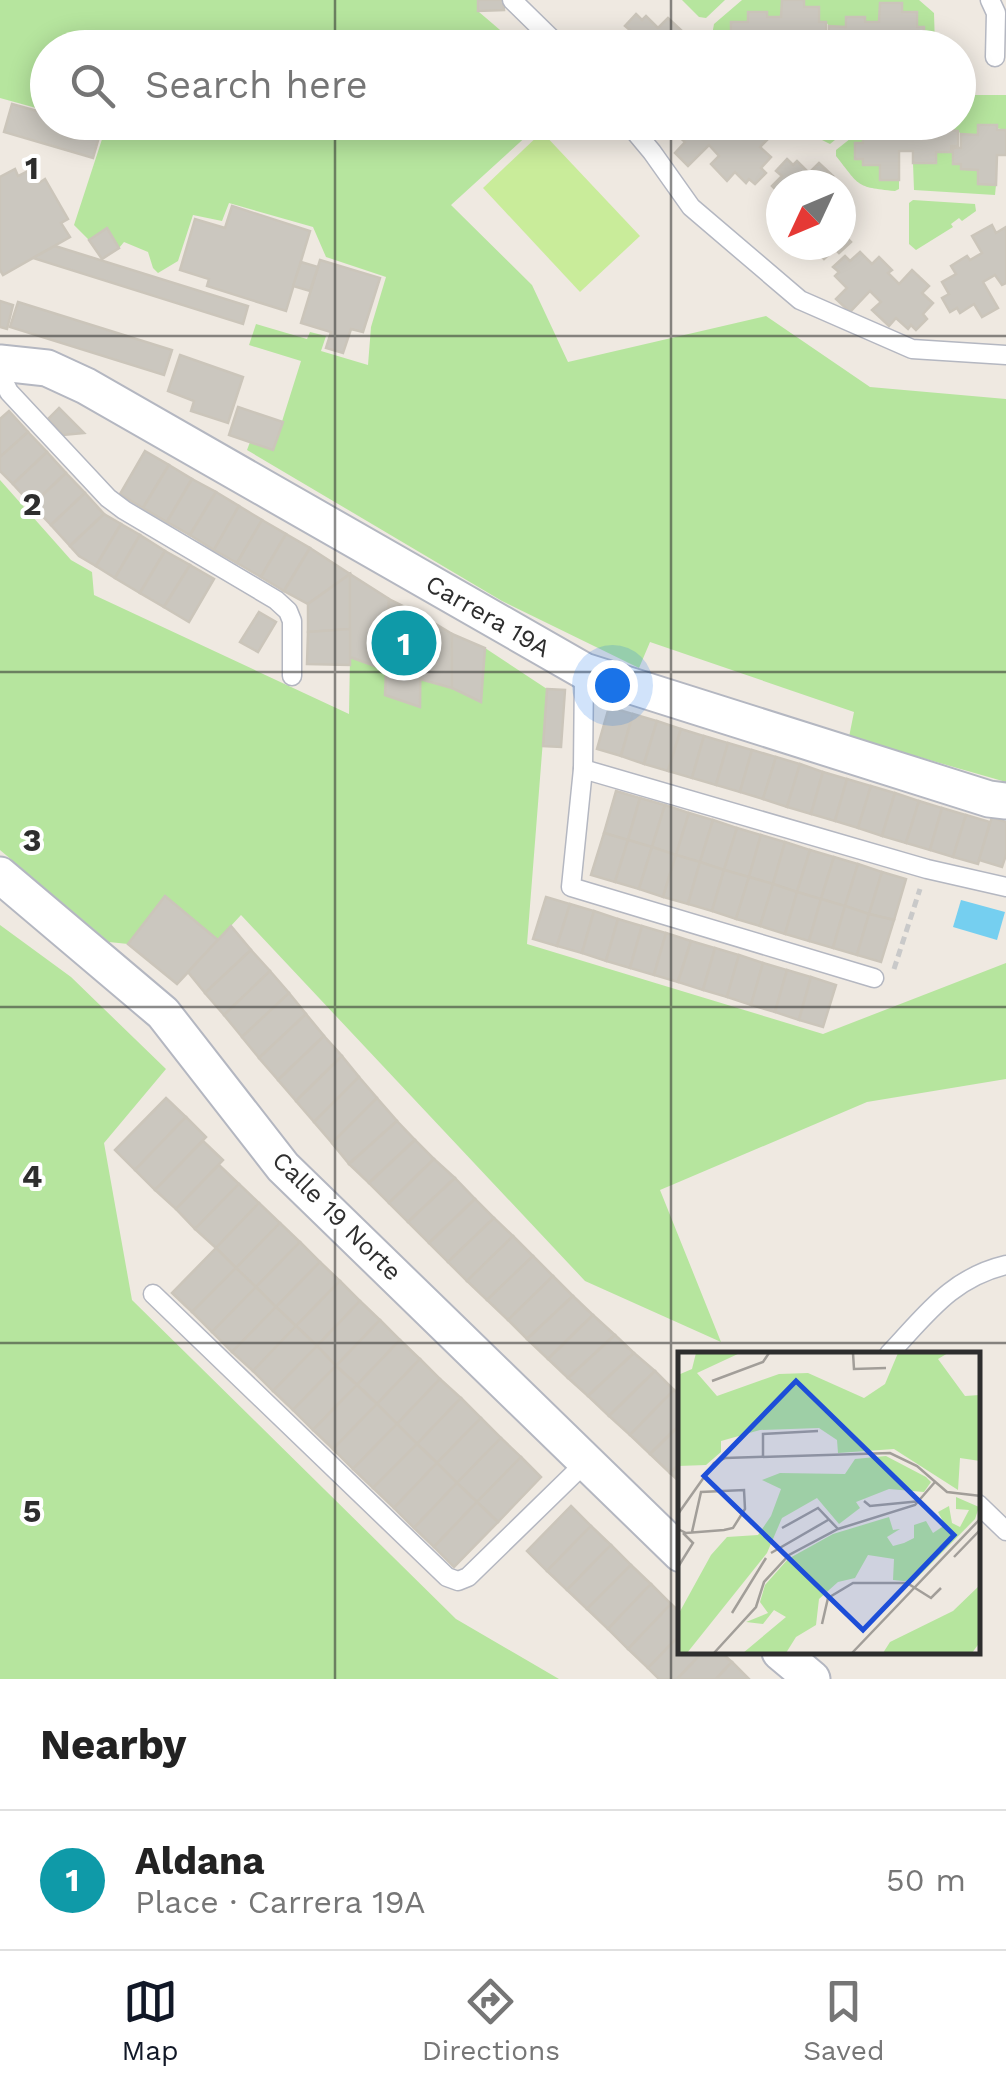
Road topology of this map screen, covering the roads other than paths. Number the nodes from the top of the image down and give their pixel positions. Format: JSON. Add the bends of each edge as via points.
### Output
{"nodes":[{"id":1,"x":512,"y":0,"type":"edge"},
{"id":2,"x":990,"y":0,"type":"edge"},
{"id":3,"x":543,"y":30,"type":"edge"},
{"id":4,"x":995,"y":57,"type":"dead end"},
{"id":5,"x":642,"y":140,"type":"edge"},
{"id":6,"x":1006,"y":356,"type":"edge"},
{"id":7,"x":0,"y":362,"type":"edge"},
{"id":8,"x":0,"y":374,"type":"edge"},
{"id":9,"x":584,"y":670,"type":"junction"},
{"id":10,"x":292,"y":676,"type":"dead end"},
{"id":11,"x":582,"y":769,"type":"junction"},
{"id":12,"x":1006,"y":801,"type":"edge"},
{"id":13,"x":0,"y":875,"type":"edge"},
{"id":14,"x":1006,"y":887,"type":"edge"},
{"id":15,"x":874,"y":978,"type":"road end"},
{"id":16,"x":1006,"y":1265,"type":"edge"},
{"id":17,"x":153,"y":1294,"type":"dead end"},
{"id":18,"x":891,"y":1352,"type":"edge"},
{"id":19,"x":587,"y":1461,"type":"junction"},
{"id":20,"x":981,"y":1507,"type":"edge"},
{"id":21,"x":1006,"y":1532,"type":"edge"},
{"id":22,"x":678,"y":1551,"type":"edge"},
{"id":23,"x":782,"y":1654,"type":"edge"},
{"id":24,"x":812,"y":1679,"type":"edge"}],
"edges":[{"from":1,"to":3,"type":"lane"},
{"from":2,"to":4,"type":"lane"},
{"from":5,"to":6,"type":"lane","via":[[690,207],[800,300],[912,349]]},
{"from":7,"to":9,"type":"street","name":"Carrera 19A","via":[[47,368],[86,386]]},
{"from":8,"to":10,"type":"lane","via":[[9,392],[108,498],[288,611]]},
{"from":9,"to":11,"type":"lane"},
{"from":9,"to":12,"type":"street","name":"Carrera 19A"},
{"from":11,"to":14,"type":"lane"},
{"from":11,"to":15,"type":"lane","via":[[571,886]]},
{"from":13,"to":19,"type":"street","name":"Calle 19 Norte","via":[[163,1013],[283,1167]]},
{"from":16,"to":18,"type":"lane","via":[[966,1279]]},
{"from":17,"to":19,"type":"lane","via":[[458,1581]]},
{"from":19,"to":22,"type":"street","name":"Calle 19 Norte"},
{"from":20,"to":21,"type":"lane"},
{"from":23,"to":24,"type":"street"}]}
